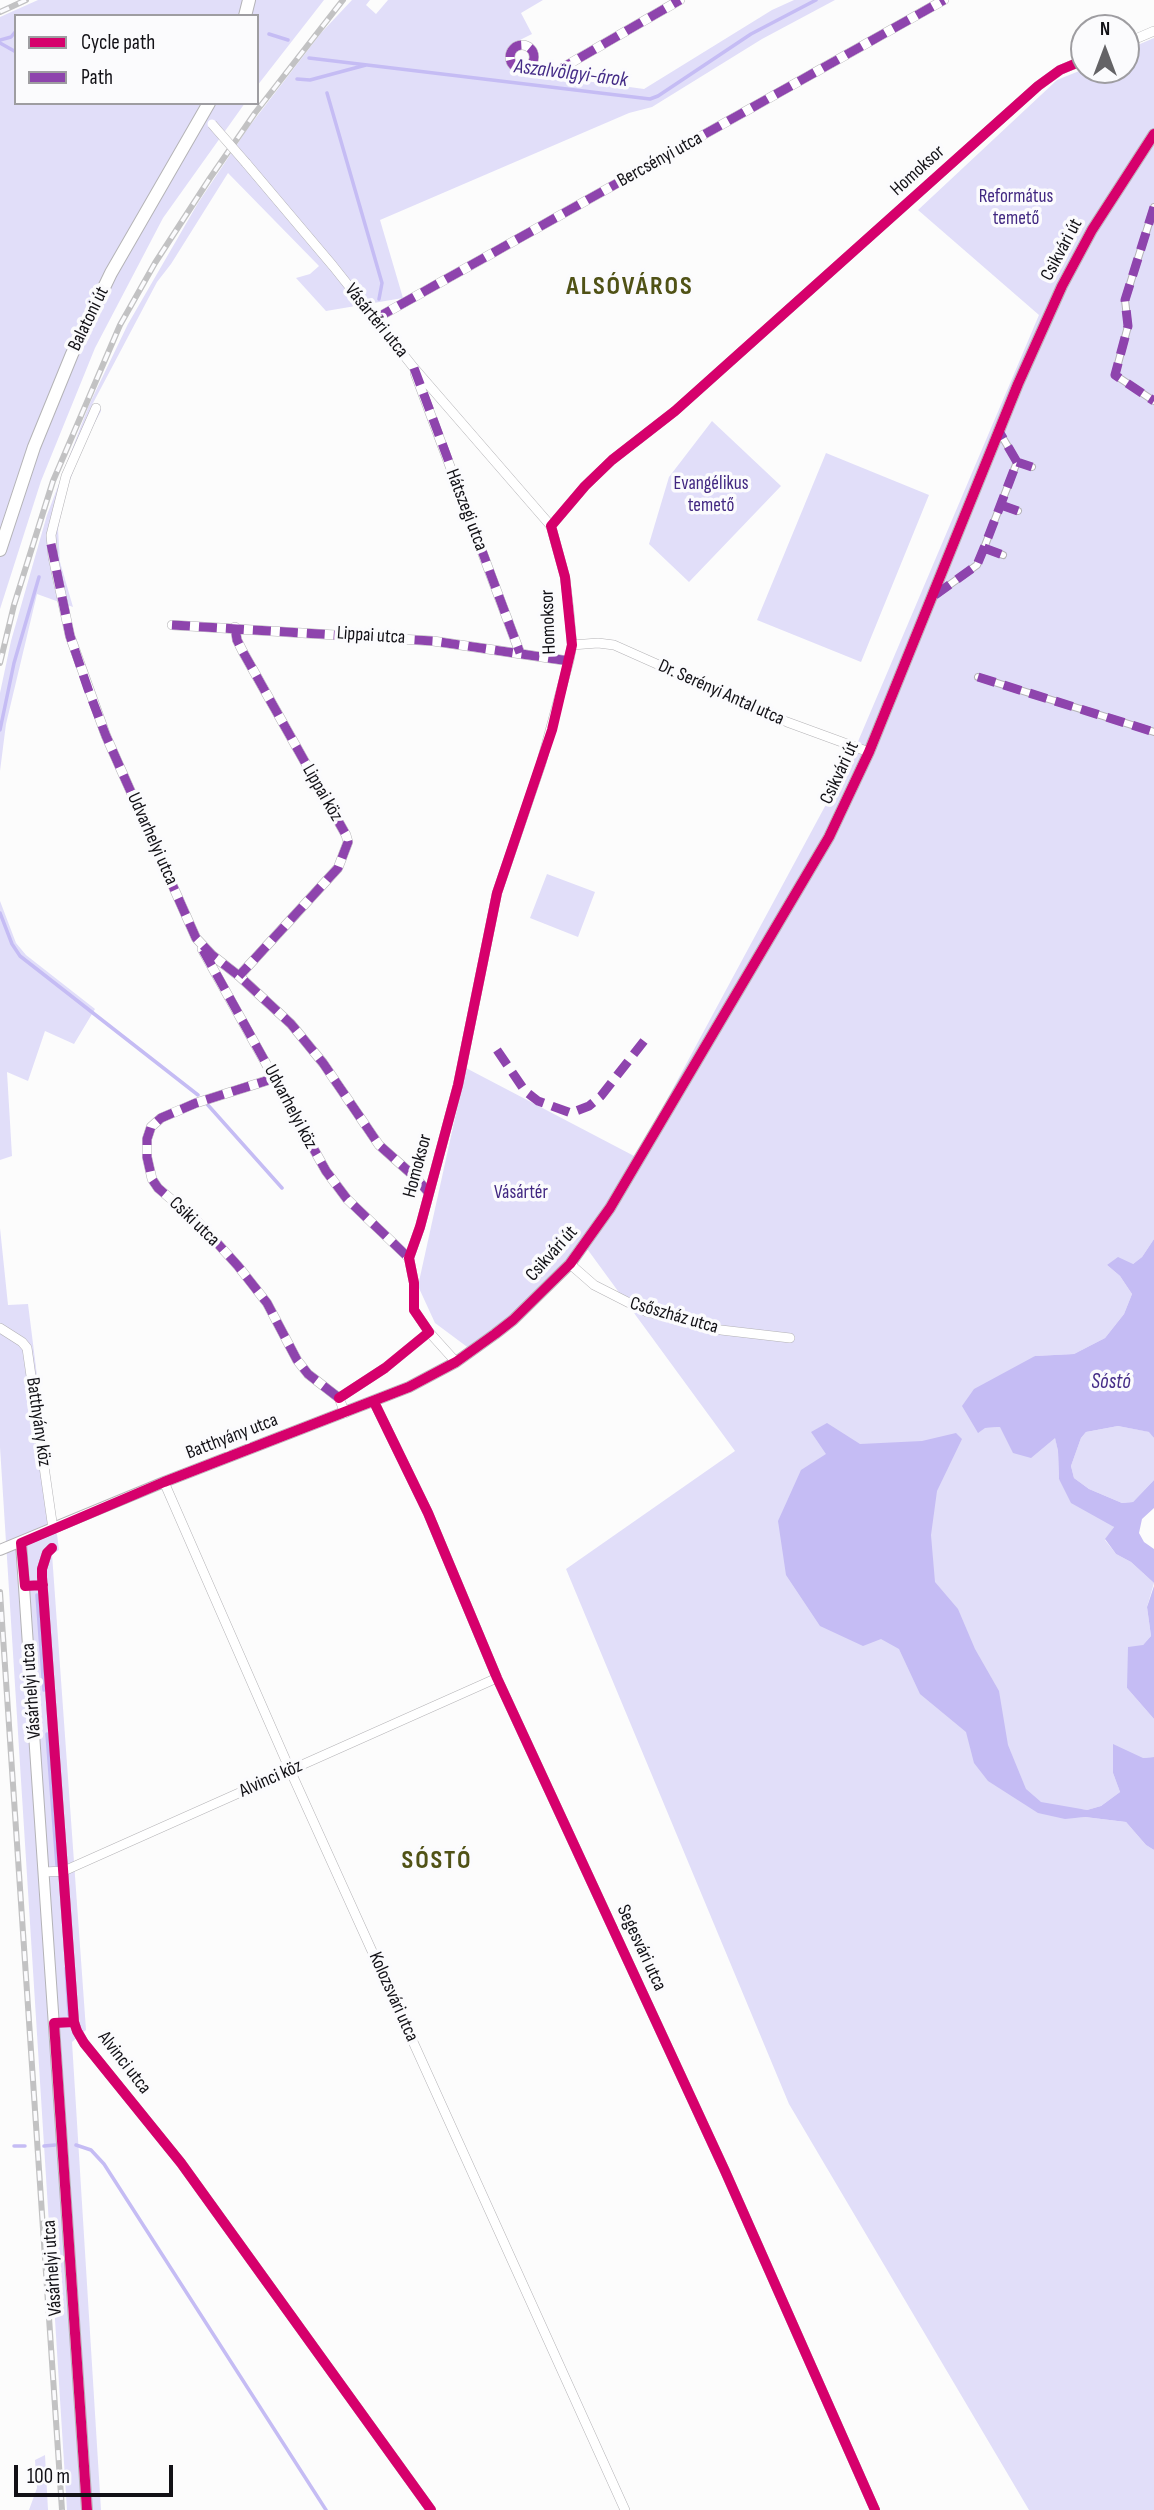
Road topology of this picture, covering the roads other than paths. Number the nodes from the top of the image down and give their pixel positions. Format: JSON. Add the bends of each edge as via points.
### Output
{"nodes":[{"id":1,"x":680,"y":0,"type":"edge"},
{"id":2,"x":944,"y":0,"type":"edge"},
{"id":3,"x":531,"y":65,"type":"dead end"},
{"id":4,"x":1070,"y":66,"type":"edge"},
{"id":5,"x":208,"y":114,"type":"edge"},
{"id":6,"x":1154,"y":134,"type":"edge"},
{"id":7,"x":1154,"y":207,"type":"edge"},
{"id":8,"x":375,"y":319,"type":"junction"},
{"id":9,"x":414,"y":368,"type":"junction"},
{"id":10,"x":1154,"y":401,"type":"edge"},
{"id":11,"x":96,"y":408,"type":"dead end"},
{"id":12,"x":1000,"y":433,"type":"junction"},
{"id":13,"x":1017,"y":462,"type":"junction"},
{"id":14,"x":1032,"y":467,"type":"dead end"},
{"id":15,"x":1001,"y":505,"type":"junction"},
{"id":16,"x":1018,"y":511,"type":"dead end"},
{"id":17,"x":551,"y":526,"type":"junction"},
{"id":18,"x":984,"y":548,"type":"junction"},
{"id":19,"x":0,"y":550,"type":"edge"},
{"id":20,"x":1003,"y":555,"type":"dead end"},
{"id":21,"x":933,"y":597,"type":"junction"},
{"id":22,"x":172,"y":625,"type":"dead end"},
{"id":23,"x":235,"y":627,"type":"junction"},
{"id":24,"x":572,"y":645,"type":"junction"},
{"id":25,"x":520,"y":653,"type":"junction"},
{"id":26,"x":569,"y":661,"type":"junction"},
{"id":27,"x":978,"y":677,"type":"dead end"},
{"id":28,"x":1154,"y":732,"type":"edge"},
{"id":29,"x":869,"y":752,"type":"junction"},
{"id":30,"x":197,"y":938,"type":"junction"},
{"id":31,"x":239,"y":976,"type":"junction"},
{"id":32,"x":275,"y":1078,"type":"junction"},
{"id":33,"x":429,"y":1193,"type":"junction"},
{"id":34,"x":409,"y":1258,"type":"junction"},
{"id":35,"x":570,"y":1264,"type":"junction"},
{"id":36,"x":0,"y":1328,"type":"edge"},
{"id":37,"x":429,"y":1332,"type":"junction"},
{"id":38,"x":790,"y":1338,"type":"dead end"},
{"id":39,"x":456,"y":1362,"type":"junction"},
{"id":40,"x":339,"y":1398,"type":"junction"},
{"id":41,"x":374,"y":1402,"type":"junction"},
{"id":42,"x":345,"y":1413,"type":"junction"},
{"id":43,"x":164,"y":1482,"type":"junction"},
{"id":44,"x":53,"y":1529,"type":"junction"},
{"id":45,"x":21,"y":1543,"type":"junction"},
{"id":46,"x":52,"y":1548,"type":"dead end"},
{"id":47,"x":0,"y":1550,"type":"edge"},
{"id":48,"x":497,"y":1678,"type":"junction"},
{"id":49,"x":290,"y":1770,"type":"junction"},
{"id":50,"x":64,"y":1871,"type":"junction"},
{"id":51,"x":44,"y":1872,"type":"junction"},
{"id":52,"x":87,"y":2510,"type":"edge"},
{"id":53,"x":431,"y":2510,"type":"edge"},
{"id":54,"x":625,"y":2510,"type":"edge"},
{"id":55,"x":875,"y":2510,"type":"edge"}],
"edges":[{"from":1,"to":3,"type":"street","via":[[555,72],[542,72]]},
{"from":2,"to":8,"type":"street","name":"Bercsényi utca"},
{"from":4,"to":17,"type":"street","name":"Homoksor","via":[[1038,86],[684,402],[612,460]]},
{"from":5,"to":8,"type":"street","name":"Vásártéri utca","bridge":true},
{"from":5,"to":19,"type":"main road","name":"Balatoni út","via":[[118,262],[72,354],[30,457]]},
{"from":6,"to":12,"type":"street","name":"Csikvári út","via":[[1062,286]]},
{"from":7,"to":10,"type":"street","via":[[1125,300],[1128,327],[1115,375]]},
{"from":8,"to":9,"type":"street","name":"Vásártéri utca"},
{"from":9,"to":17,"type":"street","name":"Vásártéri utca"},
{"from":9,"to":25,"type":"street","name":"Hátszegi utca"},
{"from":11,"to":30,"type":"street","name":"Udvarhelyi utca","via":[[66,476],[52,527],[53,557],[70,636],[88,689]]},
{"from":12,"to":13,"type":"street"},
{"from":12,"to":21,"type":"street","name":"Csikvári út"},
{"from":13,"to":14,"type":"street"},
{"from":13,"to":15,"type":"street"},
{"from":15,"to":16,"type":"street"},
{"from":15,"to":18,"type":"street"},
{"from":17,"to":24,"type":"street","name":"Homoksor","via":[[565,577]]},
{"from":18,"to":20,"type":"street"},
{"from":18,"to":21,"type":"street","via":[[977,565]]},
{"from":21,"to":29,"type":"street","name":"Csikvári út"},
{"from":22,"to":23,"type":"street","name":"Lippai utca"},
{"from":23,"to":25,"type":"street","name":"Lippai utca","via":[[421,640]]},
{"from":23,"to":31,"type":"street","name":"Lippai köz","via":[[243,652],[348,842],[338,868]]},
{"from":24,"to":26,"type":"street","name":"Homoksor"},
{"from":24,"to":29,"type":"street","name":"Dr. Serényi Antal utca","via":[[614,645],[787,722]]},
{"from":25,"to":26,"type":"street","name":"Lippai utca"},
{"from":26,"to":33,"type":"street","name":"Homoksor","via":[[541,764],[497,893],[458,1085]]},
{"from":27,"to":28,"type":"street"},
{"from":29,"to":35,"type":"street","name":"Csikvári út","via":[[796,895],[610,1208]]},
{"from":30,"to":31,"type":"street","name":"Udvarhelyi utca"},
{"from":30,"to":32,"type":"street","name":"Udvarhelyi köz"},
{"from":31,"to":33,"type":"street","name":"Udvarhelyi utca","via":[[291,1024],[379,1145]]},
{"from":32,"to":34,"type":"street","name":"Udvarhelyi köz","via":[[314,1152],[346,1199]]},
{"from":32,"to":40,"type":"street","name":"Csiki utca","via":[[161,1118],[147,1139],[152,1179],[238,1266],[267,1303],[297,1360]]},
{"from":33,"to":34,"type":"street","name":"Homoksor"},
{"from":34,"to":37,"type":"street","name":"Homoksor","via":[[414,1310]]},
{"from":35,"to":38,"type":"street","name":"Csőszház utca","via":[[594,1285],[647,1312],[721,1330]]},
{"from":35,"to":39,"type":"street","name":"Csikvári út","via":[[513,1320]]},
{"from":36,"to":44,"type":"street","name":"Batthyány köz","via":[[27,1348]]},
{"from":37,"to":39,"type":"street","name":"Homoksor"},
{"from":37,"to":40,"type":"street"},
{"from":39,"to":41,"type":"street","name":"Batthyány utca"},
{"from":40,"to":42,"type":"street"},
{"from":41,"to":42,"type":"street","name":"Batthyány utca"},
{"from":41,"to":48,"type":"street","name":"Segesvári utca","via":[[428,1513]]},
{"from":42,"to":43,"type":"street","name":"Batthyány utca"},
{"from":43,"to":44,"type":"street","name":"Batthyány utca"},
{"from":43,"to":49,"type":"street","name":"Kolozsvári utca"},
{"from":44,"to":45,"type":"street","name":"Batthyány utca"},
{"from":45,"to":47,"type":"street","name":"Batthyány utca"},
{"from":45,"to":51,"type":"street","name":"Vásárhelyi utca"},
{"from":46,"to":50,"type":"street","name":"Alvinci utca","via":[[42,1569]]},
{"from":48,"to":49,"type":"street","name":"Alvinci köz"},
{"from":48,"to":55,"type":"street","name":"Segesvári utca","via":[[725,2171]]},
{"from":49,"to":50,"type":"street","name":"Alvinci köz"},
{"from":49,"to":54,"type":"street","name":"Kolozsvári utca"},
{"from":50,"to":51,"type":"street","name":"Alvinci köz"},
{"from":50,"to":53,"type":"street","name":"Alvinci utca","via":[[77,2031],[181,2163]]},
{"from":51,"to":52,"type":"street","name":"Vásárhelyi utca"}]}
